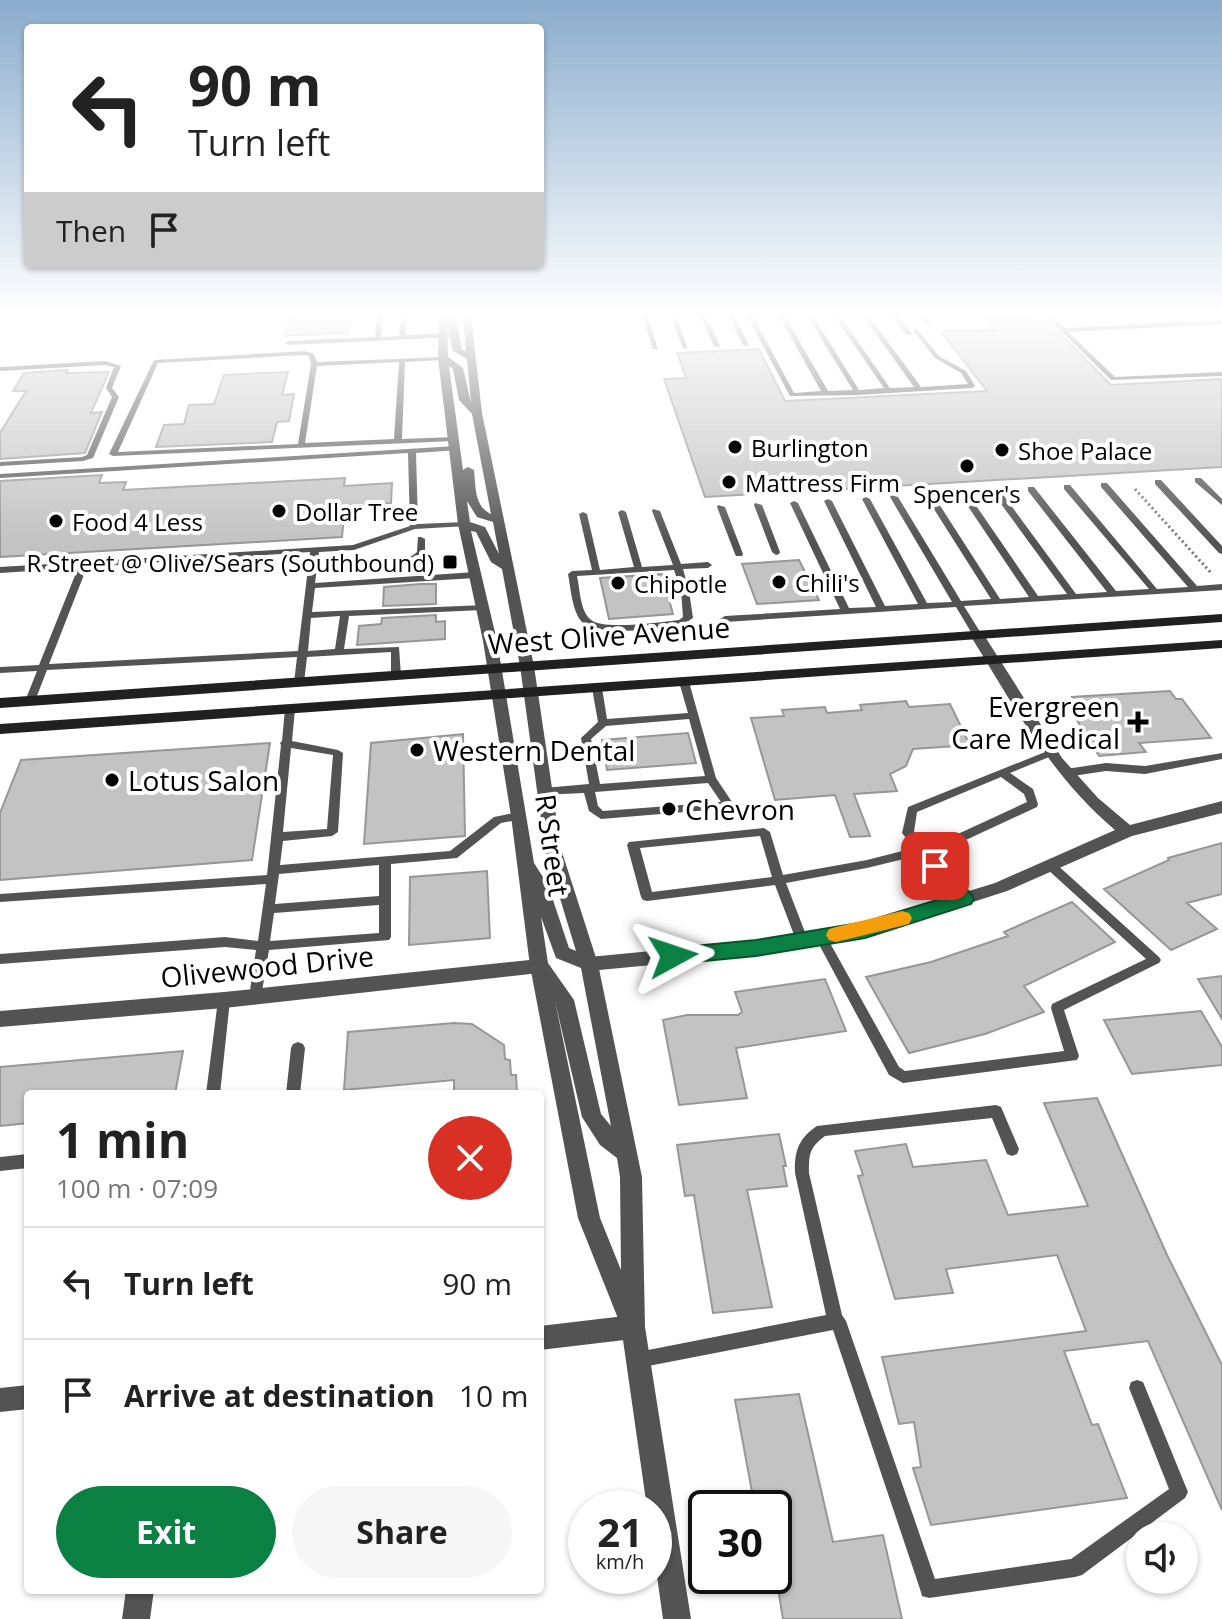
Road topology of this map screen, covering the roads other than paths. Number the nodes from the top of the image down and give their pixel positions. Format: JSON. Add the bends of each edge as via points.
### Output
{"nodes":[{"id":1,"x":112,"y":392,"type":"edge"},
{"id":2,"x":142,"y":392,"type":"edge"},
{"id":3,"x":310,"y":392,"type":"edge"},
{"id":4,"x":400,"y":392,"type":"edge"},
{"id":5,"x":448,"y":392,"type":"edge"},
{"id":6,"x":462,"y":392,"type":"edge"},
{"id":7,"x":474,"y":392,"type":"edge"},
{"id":8,"x":789,"y":392,"type":"edge"},
{"id":9,"x":880,"y":392,"type":"edge"},
{"id":10,"x":858,"y":393,"type":"joint"},
{"id":11,"x":826,"y":394,"type":"joint"},
{"id":12,"x":477,"y":413,"type":"junction"},
{"id":13,"x":398,"y":442,"type":"junction"},
{"id":14,"x":301,"y":447,"type":"junction"},
{"id":15,"x":456,"y":448,"type":"junction"},
{"id":16,"x":412,"y":451,"type":"junction"},
{"id":17,"x":0,"y":464,"type":"edge"},
{"id":18,"x":0,"y":476,"type":"edge"},
{"id":19,"x":1198,"y":480,"type":"dead end"},
{"id":20,"x":1158,"y":482,"type":"dead end"},
{"id":21,"x":1104,"y":485,"type":"dead end"},
{"id":22,"x":1067,"y":487,"type":"dead end"},
{"id":23,"x":1031,"y":489,"type":"dead end"},
{"id":24,"x":996,"y":491,"type":"dead end"},
{"id":25,"x":963,"y":493,"type":"dead end"},
{"id":26,"x":929,"y":495,"type":"dead end"},
{"id":27,"x":894,"y":497,"type":"dead end"},
{"id":28,"x":866,"y":499,"type":"dead end"},
{"id":29,"x":828,"y":501,"type":"dead end"},
{"id":30,"x":794,"y":503,"type":"dead end"},
{"id":31,"x":1222,"y":503,"type":"edge"},
{"id":32,"x":758,"y":505,"type":"dead end"},
{"id":33,"x":721,"y":507,"type":"dead end"},
{"id":34,"x":656,"y":511,"type":"dead end"},
{"id":35,"x":622,"y":512,"type":"dead end"},
{"id":36,"x":583,"y":514,"type":"dead end"},
{"id":37,"x":498,"y":519,"type":"junction"},
{"id":38,"x":464,"y":524,"type":"junction"},
{"id":39,"x":414,"y":527,"type":"junction"},
{"id":40,"x":421,"y":539,"type":"dead end"},
{"id":41,"x":315,"y":550,"type":"junction"},
{"id":42,"x":1222,"y":551,"type":"edge"},
{"id":43,"x":776,"y":552,"type":"dead end"},
{"id":44,"x":739,"y":554,"type":"dead end"},
{"id":45,"x":83,"y":565,"type":"junction"},
{"id":46,"x":708,"y":565,"type":"dead end"},
{"id":47,"x":314,"y":566,"type":"junction"},
{"id":48,"x":507,"y":567,"type":"junction"},
{"id":49,"x":676,"y":568,"type":"junction"},
{"id":50,"x":0,"y":570,"type":"edge"},
{"id":51,"x":639,"y":570,"type":"junction"},
{"id":52,"x":597,"y":573,"type":"junction"},
{"id":53,"x":475,"y":575,"type":"junction"},
{"id":54,"x":1220,"y":585,"type":"edge"},
{"id":55,"x":311,"y":586,"type":"junction"},
{"id":56,"x":1193,"y":587,"type":"junction"},
{"id":57,"x":1154,"y":590,"type":"junction"},
{"id":58,"x":1113,"y":593,"type":"junction"},
{"id":59,"x":1072,"y":595,"type":"junction"},
{"id":60,"x":1034,"y":597,"type":"junction"},
{"id":61,"x":996,"y":600,"type":"junction"},
{"id":62,"x":959,"y":602,"type":"junction"},
{"id":63,"x":923,"y":605,"type":"junction"},
{"id":64,"x":483,"y":607,"type":"junction"},
{"id":65,"x":881,"y":608,"type":"junction"},
{"id":66,"x":845,"y":610,"type":"junction"},
{"id":67,"x":345,"y":613,"type":"junction"},
{"id":68,"x":308,"y":615,"type":"junction"},
{"id":69,"x":1222,"y":618,"type":"edge"},
{"id":70,"x":725,"y":619,"type":"dead end"},
{"id":71,"x":977,"y":635,"type":"junction"},
{"id":72,"x":1222,"y":644,"type":"edge"},
{"id":73,"x":339,"y":651,"type":"junction"},
{"id":74,"x":303,"y":653,"type":"junction"},
{"id":75,"x":993,"y":661,"type":"junction"},
{"id":76,"x":527,"y":666,"type":"junction"},
{"id":77,"x":41,"y":667,"type":"junction"},
{"id":78,"x":495,"y":669,"type":"junction"},
{"id":79,"x":0,"y":670,"type":"edge"},
{"id":80,"x":396,"y":676,"type":"junction"},
{"id":81,"x":684,"y":682,"type":"junction"},
{"id":82,"x":299,"y":683,"type":"junction"},
{"id":83,"x":597,"y":688,"type":"junction"},
{"id":84,"x":528,"y":693,"type":"junction"},
{"id":85,"x":499,"y":695,"type":"junction"},
{"id":86,"x":30,"y":701,"type":"junction"},
{"id":87,"x":0,"y":703,"type":"edge"},
{"id":88,"x":290,"y":709,"type":"junction"},
{"id":89,"x":693,"y":716,"type":"junction"},
{"id":90,"x":603,"y":723,"type":"junction"},
{"id":91,"x":0,"y":729,"type":"edge"},
{"id":92,"x":285,"y":743,"type":"junction"},
{"id":93,"x":1050,"y":753,"type":"junction"},
{"id":94,"x":1222,"y":756,"type":"edge"},
{"id":95,"x":1002,"y":772,"type":"junction"},
{"id":96,"x":1066,"y":773,"type":"junction"},
{"id":97,"x":711,"y":779,"type":"junction"},
{"id":98,"x":592,"y":788,"type":"junction"},
{"id":99,"x":544,"y":792,"type":"junction"},
{"id":100,"x":1222,"y":807,"type":"edge"},
{"id":101,"x":519,"y":816,"type":"junction"},
{"id":102,"x":1127,"y":831,"type":"junction"},
{"id":103,"x":277,"y":837,"type":"junction"},
{"id":104,"x":921,"y":849,"type":"junction"},
{"id":105,"x":385,"y":861,"type":"junction"},
{"id":106,"x":526,"y":865,"type":"junction"},
{"id":107,"x":1050,"y":865,"type":"junction"},
{"id":108,"x":274,"y":874,"type":"junction"},
{"id":109,"x":779,"y":880,"type":"junction"},
{"id":110,"x":0,"y":898,"type":"edge"},
{"id":111,"x":964,"y":899,"type":"junction"},
{"id":112,"x":386,"y":900,"type":"junction"},
{"id":113,"x":268,"y":909,"type":"junction"},
{"id":114,"x":812,"y":939,"type":"junction"},
{"id":115,"x":263,"y":946,"type":"junction"},
{"id":116,"x":0,"y":959,"type":"edge"},
{"id":117,"x":589,"y":964,"type":"junction"},
{"id":118,"x":539,"y":966,"type":"junction"},
{"id":119,"x":255,"y":997,"type":"junction"},
{"id":120,"x":224,"y":1000,"type":"junction"},
{"id":121,"x":0,"y":1019,"type":"edge"},
{"id":122,"x":298,"y":1048,"type":"dead end"},
{"id":123,"x":213,"y":1090,"type":"edge"},
{"id":124,"x":293,"y":1090,"type":"edge"},
{"id":125,"x":1012,"y":1149,"type":"dead end"},
{"id":126,"x":626,"y":1153,"type":"junction"},
{"id":127,"x":24,"y":1161,"type":"edge"},
{"id":128,"x":0,"y":1164,"type":"edge"},
{"id":129,"x":836,"y":1322,"type":"junction"},
{"id":130,"x":633,"y":1327,"type":"junction"},
{"id":131,"x":544,"y":1338,"type":"edge"},
{"id":132,"x":638,"y":1360,"type":"junction"},
{"id":133,"x":1137,"y":1388,"type":"dead end"},
{"id":134,"x":24,"y":1397,"type":"edge"},
{"id":135,"x":0,"y":1400,"type":"edge"},
{"id":136,"x":139,"y":1594,"type":"edge"},
{"id":137,"x":136,"y":1619,"type":"edge"},
{"id":138,"x":677,"y":1619,"type":"edge"}],
"edges":[{"from":1,"to":17,"type":"lane","via":[[116,397],[90,456]]},
{"from":2,"to":14,"type":"lane","via":[[113,454]]},
{"from":3,"to":14,"type":"lane"},
{"from":4,"to":13,"type":"lane"},
{"from":5,"to":15,"type":"street","name":"R Street"},
{"from":6,"to":12,"type":"street","via":[[467,407]]},
{"from":7,"to":12,"type":"street","name":"R Street"},
{"from":8,"to":11,"type":"lane"},
{"from":9,"to":10,"type":"lane"},
{"from":10,"to":11,"type":"lane"},
{"from":12,"to":37,"type":"street","name":"R Street"},
{"from":13,"to":14,"type":"lane"},
{"from":13,"to":15,"type":"lane"},
{"from":15,"to":16,"type":"lane"},
{"from":15,"to":37,"type":"street","via":[[467,465],[476,513]]},
{"from":15,"to":38,"type":"street","name":"R Street"},
{"from":16,"to":18,"type":"lane"},
{"from":16,"to":39,"type":"lane"},
{"from":19,"to":31,"type":"lane"},
{"from":20,"to":42,"type":"lane"},
{"from":21,"to":56,"type":"lane"},
{"from":22,"to":57,"type":"lane"},
{"from":23,"to":58,"type":"lane"},
{"from":24,"to":59,"type":"lane"},
{"from":25,"to":60,"type":"lane"},
{"from":26,"to":61,"type":"lane"},
{"from":27,"to":62,"type":"lane"},
{"from":28,"to":63,"type":"lane"},
{"from":29,"to":65,"type":"lane"},
{"from":30,"to":66,"type":"lane"},
{"from":32,"to":43,"type":"lane"},
{"from":33,"to":44,"type":"lane"},
{"from":34,"to":49,"type":"lane"},
{"from":35,"to":51,"type":"lane"},
{"from":36,"to":52,"type":"lane"},
{"from":37,"to":48,"type":"street","name":"R Street"},
{"from":38,"to":39,"type":"lane"},
{"from":38,"to":48,"type":"street","via":[[481,530],[495,559]]},
{"from":38,"to":53,"type":"street","name":"R Street"},
{"from":39,"to":41,"type":"lane","via":[[354,547]]},
{"from":40,"to":47,"type":"lane","via":[[421,553],[414,558]]},
{"from":41,"to":45,"type":"lane"},
{"from":41,"to":47,"type":"lane"},
{"from":45,"to":50,"type":"lane"},
{"from":45,"to":77,"type":"lane"},
{"from":46,"to":49,"type":"lane"},
{"from":47,"to":55,"type":"lane"},
{"from":48,"to":76,"type":"street","name":"R Street"},
{"from":49,"to":51,"type":"lane"},
{"from":49,"to":52,"type":"lane","via":[[688,618],[619,627],[592,626],[584,620],[572,574]]},
{"from":51,"to":52,"type":"lane"},
{"from":53,"to":55,"type":"lane"},
{"from":53,"to":64,"type":"street","name":"R Street"},
{"from":54,"to":56,"type":"lane"},
{"from":55,"to":68,"type":"lane"},
{"from":56,"to":57,"type":"lane"},
{"from":57,"to":58,"type":"lane"},
{"from":58,"to":59,"type":"lane"},
{"from":59,"to":60,"type":"lane"},
{"from":60,"to":61,"type":"lane"},
{"from":61,"to":62,"type":"lane"},
{"from":62,"to":63,"type":"lane"},
{"from":62,"to":71,"type":"lane"},
{"from":63,"to":65,"type":"lane"},
{"from":64,"to":67,"type":"lane"},
{"from":64,"to":78,"type":"street","name":"R Street"},
{"from":65,"to":66,"type":"lane"},
{"from":66,"to":70,"type":"lane"},
{"from":67,"to":68,"type":"lane"},
{"from":67,"to":73,"type":"lane"},
{"from":68,"to":74,"type":"lane"},
{"from":69,"to":71,"type":"main road","name":"West Olive Avenue"},
{"from":71,"to":75,"type":"street"},
{"from":71,"to":76,"type":"main road","name":"West Olive Avenue"},
{"from":72,"to":75,"type":"main road","name":"West Olive Avenue"},
{"from":73,"to":74,"type":"lane"},
{"from":73,"to":80,"type":"lane","via":[[396,649]]},
{"from":74,"to":77,"type":"lane"},
{"from":74,"to":82,"type":"lane"},
{"from":75,"to":81,"type":"main road","name":"West Olive Avenue"},
{"from":75,"to":93,"type":"street"},
{"from":76,"to":78,"type":"main road","name":"West Olive Avenue"},
{"from":76,"to":84,"type":"street","name":"R Street"},
{"from":77,"to":79,"type":"lane"},
{"from":77,"to":86,"type":"lane"},
{"from":78,"to":80,"type":"main road","name":"West Olive Avenue"},
{"from":78,"to":85,"type":"street","name":"R Street"},
{"from":80,"to":82,"type":"main road","name":"West Olive Avenue"},
{"from":81,"to":83,"type":"main road","name":"West Olive Avenue"},
{"from":81,"to":89,"type":"lane"},
{"from":82,"to":86,"type":"main road","name":"West Olive Avenue"},
{"from":83,"to":84,"type":"main road","name":"West Olive Avenue"},
{"from":83,"to":90,"type":"lane"},
{"from":84,"to":85,"type":"main road","name":"West Olive Avenue"},
{"from":84,"to":99,"type":"street","name":"R Street"},
{"from":85,"to":88,"type":"main road","name":"West Olive Avenue"},
{"from":85,"to":101,"type":"street","name":"R Street"},
{"from":86,"to":87,"type":"main road","name":"West Olive Avenue"},
{"from":88,"to":91,"type":"main road","name":"West Olive Avenue"},
{"from":88,"to":92,"type":"lane"},
{"from":89,"to":90,"type":"lane"},
{"from":89,"to":97,"type":"lane"},
{"from":90,"to":98,"type":"lane","via":[[586,738]]},
{"from":92,"to":103,"type":"lane"},
{"from":92,"to":103,"type":"lane","via":[[338,753],[332,832]]},
{"from":93,"to":95,"type":"lane"},
{"from":93,"to":96,"type":"street"},
{"from":94,"to":96,"type":"lane","via":[[1145,770],[1106,767]]},
{"from":95,"to":104,"type":"lane","via":[[912,810],[908,833]]},
{"from":95,"to":104,"type":"lane","via":[[1029,792],[1033,804]]},
{"from":96,"to":102,"type":"street"},
{"from":97,"to":98,"type":"lane"},
{"from":97,"to":98,"type":"lane","via":[[729,805],[601,815],[593,808]]},
{"from":98,"to":99,"type":"lane"},
{"from":99,"to":117,"type":"street","name":"R Street","via":[[553,849]]},
{"from":100,"to":102,"type":"street"},
{"from":101,"to":105,"type":"lane","via":[[498,820],[453,855]]},
{"from":101,"to":106,"type":"street","name":"R Street"},
{"from":102,"to":107,"type":"street"},
{"from":103,"to":108,"type":"lane"},
{"from":104,"to":109,"type":"lane"},
{"from":104,"to":111,"type":"lane"},
{"from":105,"to":108,"type":"lane"},
{"from":105,"to":112,"type":"lane"},
{"from":106,"to":117,"type":"street","via":[[540,881],[562,953]]},
{"from":106,"to":118,"type":"street","name":"R Street"},
{"from":107,"to":111,"type":"street"},
{"from":107,"to":114,"type":"lane","via":[[1155,960],[1057,1008],[1072,1056],[903,1077],[894,1071]]},
{"from":108,"to":110,"type":"lane"},
{"from":108,"to":113,"type":"lane"},
{"from":109,"to":109,"type":"lane","via":[[647,897],[633,845],[764,832]]},
{"from":109,"to":114,"type":"lane"},
{"from":111,"to":114,"type":"street","via":[[865,930]]},
{"from":112,"to":113,"type":"lane"},
{"from":112,"to":115,"type":"lane","via":[[385,937]]},
{"from":113,"to":115,"type":"lane"},
{"from":114,"to":117,"type":"street"},
{"from":115,"to":116,"type":"lane","via":[[225,942]]},
{"from":115,"to":119,"type":"lane"},
{"from":117,"to":126,"type":"street","name":"R Street"},
{"from":118,"to":119,"type":"street","name":"Olivewood Drive"},
{"from":118,"to":126,"type":"street","via":[[565,1000],[592,1117]]},
{"from":118,"to":130,"type":"street","name":"R Street","via":[[589,1218]]},
{"from":119,"to":120,"type":"street","name":"Olivewood Drive"},
{"from":120,"to":121,"type":"street","name":"Olivewood Drive"},
{"from":120,"to":123,"type":"lane"},
{"from":122,"to":124,"type":"lane"},
{"from":125,"to":129,"type":"lane","via":[[996,1111],[822,1130],[807,1139],[801,1150],[802,1173]]},
{"from":126,"to":130,"type":"street","name":"R Street","via":[[631,1177]]},
{"from":127,"to":128,"type":"lane"},
{"from":129,"to":132,"type":"lane"},
{"from":129,"to":133,"type":"lane","via":[[929,1589],[1075,1568],[1179,1492]]},
{"from":130,"to":131,"type":"street"},
{"from":130,"to":132,"type":"street","name":"R Street"},
{"from":132,"to":138,"type":"street","name":"R Street"},
{"from":134,"to":135,"type":"street"},
{"from":136,"to":137,"type":"street"}]}
